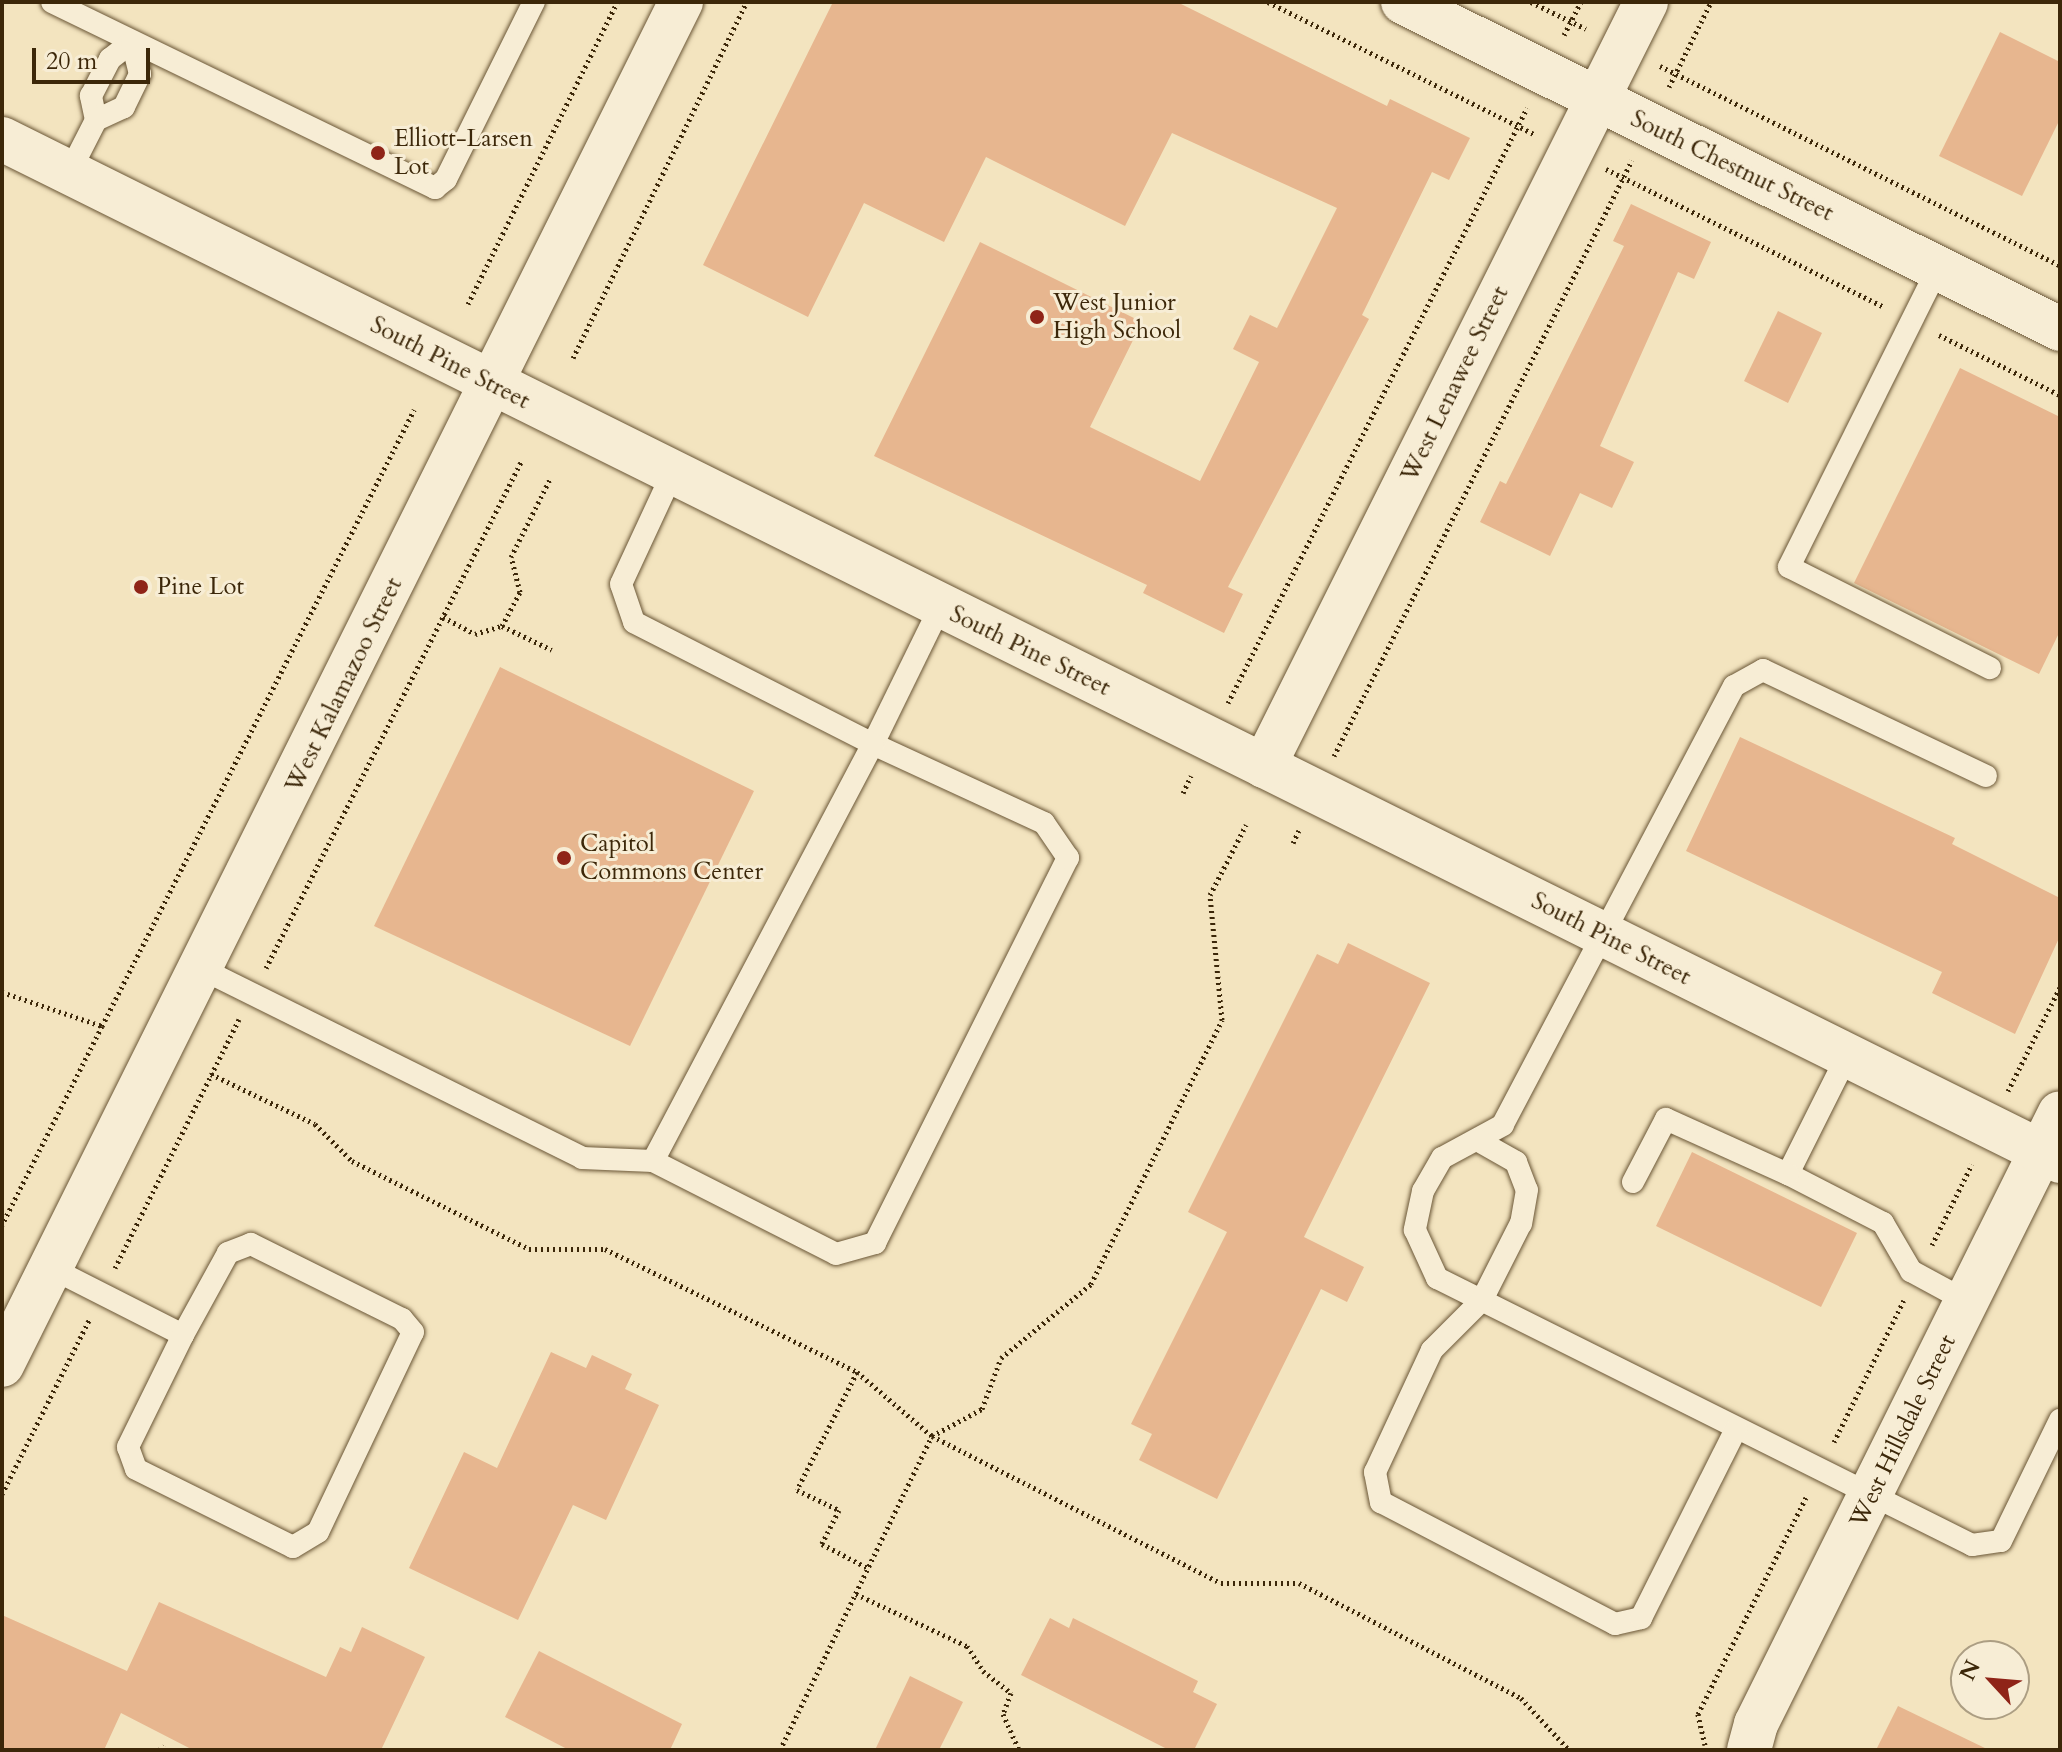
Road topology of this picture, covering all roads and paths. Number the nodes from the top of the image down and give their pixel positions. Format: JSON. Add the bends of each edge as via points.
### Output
{"nodes":[{"id":1,"x":52,"y":2,"type":"edge"},
{"id":2,"x":534,"y":2,"type":"edge"},
{"id":3,"x":617,"y":2,"type":"edge"},
{"id":4,"x":681,"y":2,"type":"edge"},
{"id":5,"x":747,"y":2,"type":"edge"},
{"id":6,"x":1268,"y":2,"type":"edge"},
{"id":7,"x":1403,"y":2,"type":"edge"},
{"id":8,"x":1531,"y":2,"type":"edge"},
{"id":9,"x":1581,"y":2,"type":"edge"},
{"id":10,"x":1646,"y":2,"type":"edge"},
{"id":11,"x":1711,"y":2,"type":"edge"},
{"id":12,"x":1571,"y":22,"type":"junction"},
{"id":13,"x":132,"y":42,"type":"junction"},
{"id":14,"x":1623,"y":48,"type":"junction"},
{"id":15,"x":1545,"y":73,"type":"junction"},
{"id":16,"x":1675,"y":74,"type":"junction"},
{"id":17,"x":1597,"y":99,"type":"junction"},
{"id":18,"x":96,"y":120,"type":"junction"},
{"id":19,"x":1650,"y":125,"type":"junction"},
{"id":20,"x":1518,"y":126,"type":"junction"},
{"id":21,"x":2,"y":139,"type":"edge"},
{"id":22,"x":1570,"y":152,"type":"junction"},
{"id":23,"x":69,"y":173,"type":"junction"},
{"id":24,"x":1623,"y":178,"type":"junction"},
{"id":25,"x":2060,"y":265,"type":"edge"},
{"id":26,"x":1938,"y":268,"type":"junction"},
{"id":27,"x":468,"y":304,"type":"dead end"},
{"id":28,"x":1912,"y":321,"type":"junction"},
{"id":29,"x":2060,"y":329,"type":"edge"},
{"id":30,"x":573,"y":358,"type":"dead end"},
{"id":31,"x":491,"y":385,"type":"junction"},
{"id":32,"x":2060,"y":395,"type":"edge"},
{"id":33,"x":414,"y":410,"type":"dead end"},
{"id":34,"x":521,"y":462,"type":"dead end"},
{"id":35,"x":672,"y":474,"type":"junction"},
{"id":36,"x":551,"y":477,"type":"dead end"},
{"id":37,"x":940,"y":607,"type":"junction"},
{"id":38,"x":443,"y":617,"type":"junction"},
{"id":39,"x":502,"y":626,"type":"junction"},
{"id":40,"x":552,"y":650,"type":"dead end"},
{"id":41,"x":1990,"y":668,"type":"dead end"},
{"id":42,"x":1210,"y":739,"type":"junction"},
{"id":43,"x":873,"y":744,"type":"junction"},
{"id":44,"x":1264,"y":766,"type":"junction"},
{"id":45,"x":1986,"y":776,"type":"dead end"},
{"id":46,"x":1318,"y":791,"type":"junction"},
{"id":47,"x":1183,"y":793,"type":"dead end"},
{"id":48,"x":1246,"y":825,"type":"dead end"},
{"id":49,"x":1293,"y":843,"type":"dead end"},
{"id":50,"x":1599,"y":933,"type":"junction"},
{"id":51,"x":202,"y":969,"type":"junction"},
{"id":52,"x":2060,"y":987,"type":"edge"},
{"id":53,"x":2,"y":992,"type":"edge"},
{"id":54,"x":252,"y":995,"type":"junction"},
{"id":55,"x":102,"y":1026,"type":"junction"},
{"id":56,"x":1847,"y":1056,"type":"junction"},
{"id":57,"x":2060,"y":1113,"type":"edge"},
{"id":58,"x":1991,"y":1127,"type":"junction"},
{"id":59,"x":1477,"y":1140,"type":"junction"},
{"id":60,"x":2051,"y":1156,"type":"edge"},
{"id":61,"x":653,"y":1161,"type":"junction"},
{"id":62,"x":1788,"y":1174,"type":"junction"},
{"id":63,"x":1633,"y":1182,"type":"dead end"},
{"id":64,"x":2,"y":1225,"type":"edge"},
{"id":65,"x":51,"y":1268,"type":"junction"},
{"id":66,"x":1917,"y":1275,"type":"junction"},
{"id":67,"x":1482,"y":1300,"type":"junction"},
{"id":68,"x":1968,"y":1302,"type":"junction"},
{"id":69,"x":183,"y":1335,"type":"junction"},
{"id":70,"x":2,"y":1365,"type":"edge"},
{"id":71,"x":857,"y":1372,"type":"junction"},
{"id":72,"x":2060,"y":1420,"type":"edge"},
{"id":73,"x":1736,"y":1429,"type":"junction"},
{"id":74,"x":932,"y":1436,"type":"junction"},
{"id":75,"x":1819,"y":1471,"type":"junction"},
{"id":76,"x":1872,"y":1496,"type":"junction"},
{"id":77,"x":868,"y":1568,"type":"junction"},
{"id":78,"x":856,"y":1594,"type":"junction"},
{"id":79,"x":780,"y":1750,"type":"edge"},
{"id":80,"x":1019,"y":1750,"type":"edge"},
{"id":81,"x":1569,"y":1750,"type":"edge"},
{"id":82,"x":1706,"y":1750,"type":"edge"},
{"id":83,"x":1749,"y":1750,"type":"edge"}],
"edges":[{"from":1,"to":13,"type":"lane"},
{"from":2,"to":13,"type":"lane","via":[[446,179],[435,188]]},
{"from":3,"to":27,"type":"path"},
{"from":4,"to":31,"type":"street","name":"West Kalamazoo Street"},
{"from":5,"to":30,"type":"path"},
{"from":6,"to":20,"type":"path"},
{"from":7,"to":15,"type":"street","name":"South Chestnut Street"},
{"from":8,"to":12,"type":"path"},
{"from":9,"to":12,"type":"path"},
{"from":10,"to":14,"type":"street","name":"West Lenawee Street"},
{"from":11,"to":16,"type":"path"},
{"from":12,"to":14,"type":"path"},
{"from":12,"to":15,"type":"path"},
{"from":13,"to":18,"type":"lane","via":[[110,59],[91,96]]},
{"from":13,"to":18,"type":"lane","via":[[140,74],[124,107]]},
{"from":14,"to":16,"type":"path"},
{"from":14,"to":17,"type":"street","name":"West Lenawee Street"},
{"from":15,"to":17,"type":"street","name":"South Chestnut Street"},
{"from":15,"to":20,"type":"path"},
{"from":16,"to":19,"type":"path"},
{"from":16,"to":25,"type":"path"},
{"from":17,"to":19,"type":"street","name":"South Chestnut Street"},
{"from":17,"to":22,"type":"street","name":"West Lenawee Street"},
{"from":18,"to":23,"type":"lane"},
{"from":19,"to":24,"type":"path"},
{"from":19,"to":26,"type":"street","name":"South Chestnut Street"},
{"from":20,"to":22,"type":"path"},
{"from":20,"to":42,"type":"path"},
{"from":21,"to":23,"type":"street","name":"South Pine Street"},
{"from":22,"to":24,"type":"path"},
{"from":22,"to":44,"type":"street","name":"West Lenawee Street"},
{"from":23,"to":31,"type":"street","name":"South Pine Street"},
{"from":24,"to":28,"type":"path"},
{"from":24,"to":46,"type":"path"},
{"from":26,"to":28,"type":"lane"},
{"from":26,"to":29,"type":"street","name":"South Chestnut Street"},
{"from":28,"to":32,"type":"path"},
{"from":28,"to":41,"type":"lane","via":[[1789,567]]},
{"from":31,"to":35,"type":"street","name":"South Pine Street"},
{"from":31,"to":51,"type":"street","name":"West Kalamazoo Street"},
{"from":33,"to":55,"type":"path"},
{"from":34,"to":38,"type":"path"},
{"from":35,"to":37,"type":"street","name":"South Pine Street"},
{"from":35,"to":43,"type":"lane","via":[[621,584],[634,622]]},
{"from":36,"to":39,"type":"path","via":[[511,557],[520,592]]},
{"from":37,"to":42,"type":"street","name":"South Pine Street"},
{"from":37,"to":43,"type":"lane"},
{"from":38,"to":39,"type":"path","via":[[475,634]]},
{"from":38,"to":54,"type":"path"},
{"from":39,"to":40,"type":"path"},
{"from":42,"to":44,"type":"street","name":"South Pine Street"},
{"from":42,"to":47,"type":"path"},
{"from":43,"to":61,"type":"lane"},
{"from":43,"to":61,"type":"lane","via":[[1044,823],[1068,858],[875,1243],[836,1254]]},
{"from":44,"to":46,"type":"street","name":"South Pine Street"},
{"from":45,"to":50,"type":"lane","via":[[1763,670],[1734,686]]},
{"from":46,"to":49,"type":"path"},
{"from":46,"to":50,"type":"street","name":"South Pine Street"},
{"from":48,"to":74,"type":"path","via":[[1210,895],[1222,1020],[1091,1284],[1001,1358],[982,1409]]},
{"from":50,"to":56,"type":"street","name":"South Pine Street"},
{"from":50,"to":59,"type":"lane","via":[[1503,1125]]},
{"from":51,"to":54,"type":"lane"},
{"from":51,"to":65,"type":"street","name":"West Kalamazoo Street"},
{"from":52,"to":58,"type":"path"},
{"from":53,"to":55,"type":"path"},
{"from":54,"to":61,"type":"lane","via":[[582,1158]]},
{"from":54,"to":71,"type":"path","via":[[211,1074],[315,1124],[352,1161],[529,1249],[605,1249]]},
{"from":55,"to":64,"type":"path"},
{"from":56,"to":58,"type":"street","name":"South Pine Street"},
{"from":56,"to":62,"type":"lane"},
{"from":57,"to":60,"type":"street","name":"West Hillsdale Street"},
{"from":58,"to":60,"type":"street","name":"South Pine Street"},
{"from":58,"to":66,"type":"path"},
{"from":59,"to":67,"type":"lane","via":[[1516,1162],[1527,1190],[1521,1223]]},
{"from":59,"to":67,"type":"lane","via":[[1442,1158],[1423,1191],[1415,1230],[1437,1278]]},
{"from":60,"to":68,"type":"street","name":"West Hillsdale Street"},
{"from":62,"to":63,"type":"lane","via":[[1666,1119]]},
{"from":62,"to":66,"type":"lane","via":[[1883,1223]]},
{"from":65,"to":69,"type":"lane"},
{"from":65,"to":70,"type":"street","name":"West Kalamazoo Street"},
{"from":66,"to":68,"type":"lane"},
{"from":66,"to":75,"type":"path"},
{"from":67,"to":73,"type":"lane"},
{"from":67,"to":73,"type":"lane","via":[[1432,1350],[1375,1472],[1381,1502],[1615,1624],[1641,1618]]},
{"from":68,"to":76,"type":"street","name":"West Hillsdale Street"},
{"from":69,"to":69,"type":"lane","via":[[128,1447],[136,1469],[293,1547],[318,1532],[413,1332],[402,1319],[251,1244],[228,1253]]},
{"from":71,"to":74,"type":"path"},
{"from":71,"to":77,"type":"path","via":[[797,1490],[839,1510],[822,1544]]},
{"from":72,"to":76,"type":"lane","via":[[2001,1541],[1972,1545]]},
{"from":73,"to":75,"type":"lane"},
{"from":74,"to":77,"type":"path"},
{"from":74,"to":81,"type":"path","via":[[1221,1583],[1299,1583],[1521,1698]]},
{"from":75,"to":76,"type":"lane"},
{"from":75,"to":82,"type":"path","via":[[1698,1714]]},
{"from":76,"to":83,"type":"street","name":"West Hillsdale Street","via":[[1756,1724]]},
{"from":77,"to":78,"type":"path"},
{"from":78,"to":79,"type":"path"},
{"from":78,"to":80,"type":"path","via":[[967,1646],[983,1671],[1011,1693],[1003,1714]]}]}
